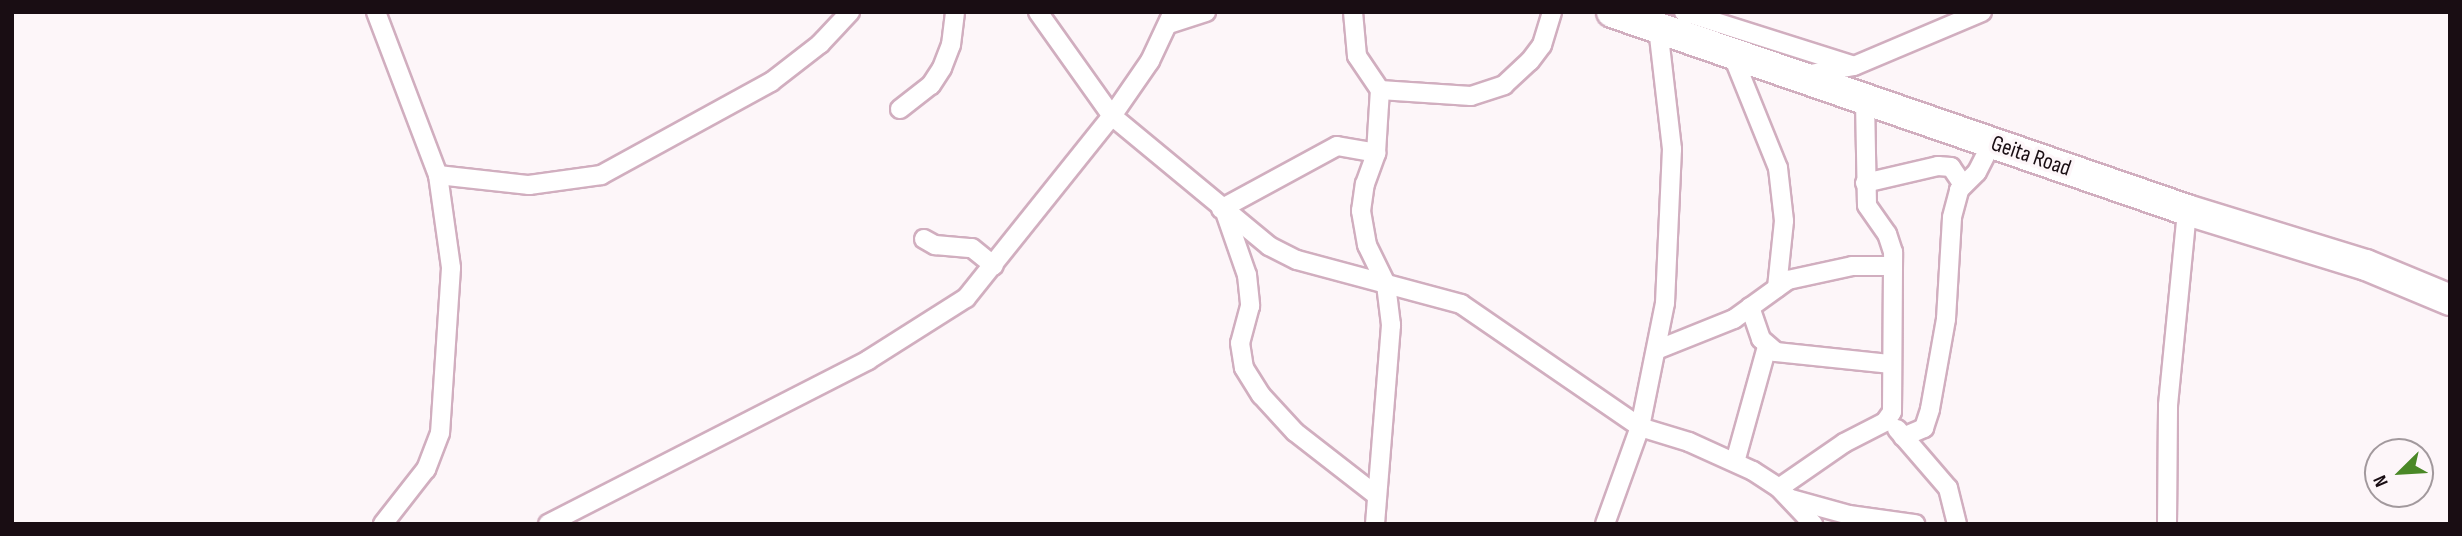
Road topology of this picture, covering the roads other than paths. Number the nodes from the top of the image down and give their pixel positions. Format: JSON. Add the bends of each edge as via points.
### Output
{"nodes":[{"id":1,"x":376,"y":12,"type":"edge"},
{"id":2,"x":850,"y":12,"type":"edge"},
{"id":3,"x":955,"y":12,"type":"edge"},
{"id":4,"x":1038,"y":12,"type":"edge"},
{"id":5,"x":1206,"y":12,"type":"edge"},
{"id":6,"x":1353,"y":12,"type":"edge"},
{"id":7,"x":1552,"y":12,"type":"edge"},
{"id":8,"x":1612,"y":12,"type":"edge"},
{"id":9,"x":1684,"y":12,"type":"edge"},
{"id":10,"x":1982,"y":12,"type":"edge"},
{"id":11,"x":1171,"y":18,"type":"edge"},
{"id":12,"x":1658,"y":28,"type":"junction"},
{"id":13,"x":1732,"y":54,"type":"junction"},
{"id":14,"x":1854,"y":66,"type":"junction"},
{"id":15,"x":1794,"y":77,"type":"junction"},
{"id":16,"x":1380,"y":90,"type":"junction"},
{"id":17,"x":1865,"y":101,"type":"junction"},
{"id":18,"x":900,"y":109,"type":"dead end"},
{"id":19,"x":1112,"y":116,"type":"junction"},
{"id":20,"x":1992,"y":142,"type":"junction"},
{"id":21,"x":1376,"y":153,"type":"junction"},
{"id":22,"x":438,"y":175,"type":"junction"},
{"id":23,"x":1866,"y":183,"type":"junction"},
{"id":24,"x":1964,"y":185,"type":"junction"},
{"id":25,"x":2187,"y":210,"type":"junction"},
{"id":26,"x":1223,"y":211,"type":"junction"},
{"id":27,"x":924,"y":239,"type":"dead end"},
{"id":28,"x":994,"y":266,"type":"junction"},
{"id":29,"x":1892,"y":266,"type":"junction"},
{"id":30,"x":1386,"y":284,"type":"junction"},
{"id":31,"x":1777,"y":288,"type":"junction"},
{"id":32,"x":2450,"y":300,"type":"edge"},
{"id":33,"x":1750,"y":307,"type":"junction"},
{"id":34,"x":1767,"y":348,"type":"junction"},
{"id":35,"x":1659,"y":349,"type":"junction"},
{"id":36,"x":1891,"y":363,"type":"junction"},
{"id":37,"x":1889,"y":415,"type":"junction"},
{"id":38,"x":1640,"y":427,"type":"junction"},
{"id":39,"x":1903,"y":437,"type":"junction"},
{"id":40,"x":1735,"y":462,"type":"junction"},
{"id":41,"x":1785,"y":494,"type":"junction"},
{"id":42,"x":1376,"y":495,"type":"junction"},
{"id":43,"x":383,"y":524,"type":"edge"},
{"id":44,"x":548,"y":524,"type":"edge"},
{"id":45,"x":1375,"y":524,"type":"edge"},
{"id":46,"x":1605,"y":524,"type":"edge"},
{"id":47,"x":1813,"y":524,"type":"edge"},
{"id":48,"x":1915,"y":524,"type":"edge"},
{"id":49,"x":1957,"y":524,"type":"edge"},
{"id":50,"x":2167,"y":524,"type":"edge"}],
"edges":[{"from":1,"to":22,"type":"street"},
{"from":2,"to":22,"type":"street","via":[[820,44],[771,82],[601,174],[529,185]]},
{"from":3,"to":18,"type":"street","via":[[951,45],[942,68],[931,85]]},
{"from":4,"to":19,"type":"street"},
{"from":5,"to":11,"type":"street"},
{"from":6,"to":16,"type":"street","via":[[1357,56]]},
{"from":7,"to":16,"type":"street","via":[[1536,53],[1492,91],[1455,96]]},
{"from":8,"to":12,"type":"highway","name":"Geita Road"},
{"from":9,"to":14,"type":"street"},
{"from":10,"to":14,"type":"street"},
{"from":11,"to":19,"type":"street"},
{"from":12,"to":13,"type":"highway","name":"Geita Road"},
{"from":12,"to":35,"type":"street","via":[[1672,149],[1670,249]]},
{"from":13,"to":15,"type":"highway","name":"Geita Road"},
{"from":13,"to":31,"type":"street","via":[[1778,168],[1784,221]]},
{"from":14,"to":15,"type":"street"},
{"from":15,"to":17,"type":"highway","name":"Geita Road"},
{"from":16,"to":21,"type":"street"},
{"from":17,"to":20,"type":"highway","name":"Geita Road"},
{"from":17,"to":23,"type":"street"},
{"from":19,"to":26,"type":"street"},
{"from":19,"to":28,"type":"street"},
{"from":20,"to":24,"type":"street","via":[[1977,172]]},
{"from":20,"to":25,"type":"highway","name":"Geita Road"},
{"from":21,"to":26,"type":"street","via":[[1337,146]]},
{"from":21,"to":30,"type":"street","via":[[1364,184],[1361,211],[1367,245]]},
{"from":22,"to":43,"type":"street","via":[[451,268],[440,433],[426,469]]},
{"from":23,"to":24,"type":"street","via":[[1938,166],[1951,167]]},
{"from":23,"to":29,"type":"street","via":[[1867,205],[1891,243]]},
{"from":24,"to":39,"type":"street","via":[[1952,217],[1946,319],[1930,409],[1924,428]]},
{"from":25,"to":32,"type":"highway","name":"Geita Road","via":[[2366,265]]},
{"from":25,"to":50,"type":"street","via":[[2168,405]]},
{"from":26,"to":30,"type":"street","via":[[1297,260]]},
{"from":26,"to":42,"type":"street","via":[[1247,275],[1250,306],[1240,343],[1244,368],[1261,395],[1295,432]]},
{"from":27,"to":28,"type":"street","via":[[935,245],[972,248]]},
{"from":28,"to":44,"type":"street","via":[[966,298],[868,360]]},
{"from":29,"to":31,"type":"street","via":[[1820,271]]},
{"from":29,"to":36,"type":"street"},
{"from":30,"to":38,"type":"street","via":[[1461,304]]},
{"from":30,"to":42,"type":"street","via":[[1391,325]]},
{"from":31,"to":33,"type":"street"},
{"from":33,"to":34,"type":"street"},
{"from":33,"to":35,"type":"street","via":[[1721,325]]},
{"from":34,"to":36,"type":"street","via":[[1794,356]]},
{"from":34,"to":40,"type":"street"},
{"from":35,"to":38,"type":"street"},
{"from":36,"to":37,"type":"street"},
{"from":37,"to":39,"type":"street"},
{"from":37,"to":41,"type":"street"},
{"from":38,"to":40,"type":"street"},
{"from":38,"to":46,"type":"street"},
{"from":39,"to":49,"type":"street","via":[[1948,488]]},
{"from":40,"to":41,"type":"street"},
{"from":41,"to":47,"type":"street"},
{"from":41,"to":48,"type":"street","via":[[1849,515]]},
{"from":42,"to":45,"type":"street"}]}
